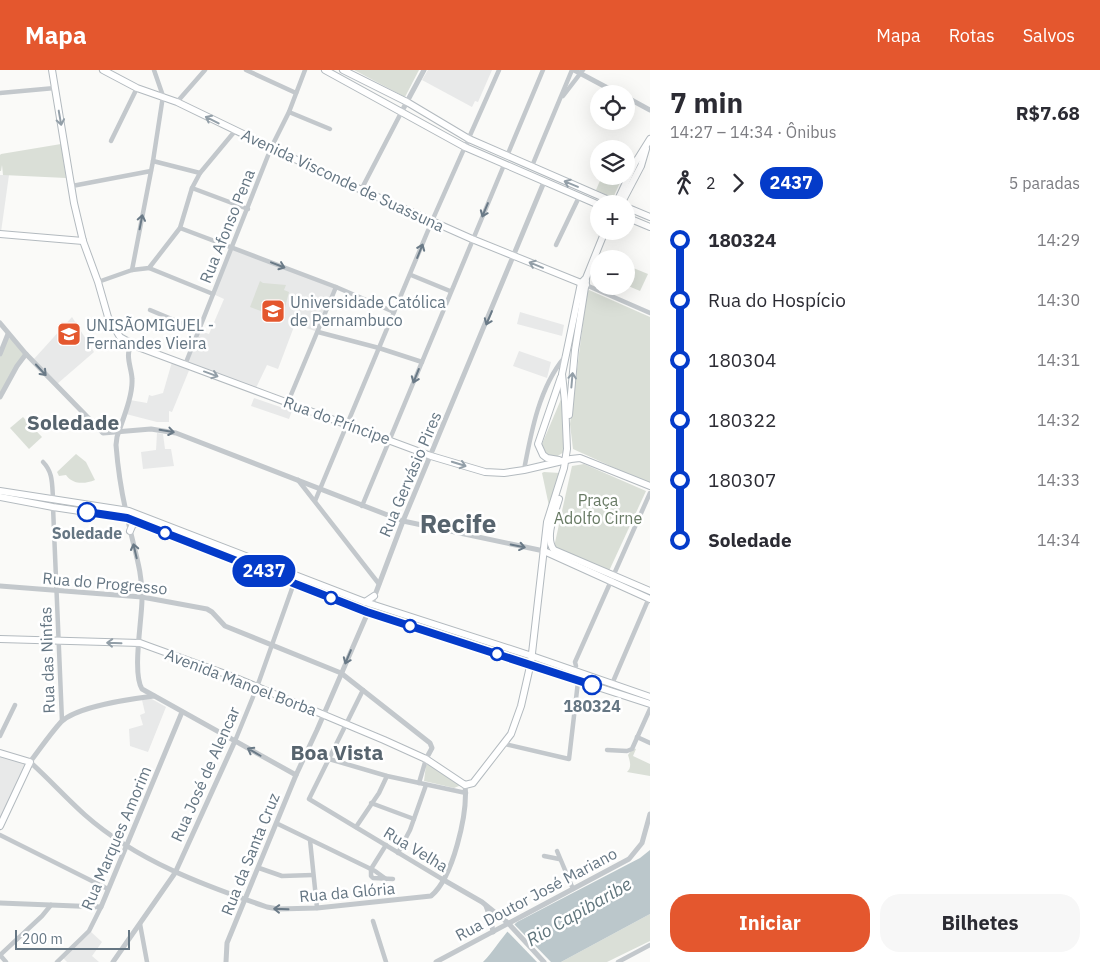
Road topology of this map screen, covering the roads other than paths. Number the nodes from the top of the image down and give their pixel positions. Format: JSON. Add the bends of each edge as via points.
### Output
{"nodes":[{"id":1,"x":52,"y":70,"type":"edge"},
{"id":2,"x":103,"y":70,"type":"edge"},
{"id":3,"x":154,"y":70,"type":"edge"},
{"id":4,"x":205,"y":70,"type":"edge"},
{"id":5,"x":246,"y":70,"type":"edge"},
{"id":6,"x":304,"y":70,"type":"edge"},
{"id":7,"x":325,"y":70,"type":"edge"},
{"id":8,"x":343,"y":70,"type":"edge"},
{"id":9,"x":424,"y":70,"type":"edge"},
{"id":10,"x":499,"y":70,"type":"edge"},
{"id":11,"x":543,"y":70,"type":"edge"},
{"id":12,"x":573,"y":70,"type":"edge"},
{"id":13,"x":254,"y":72,"type":"edge"},
{"id":14,"x":582,"y":72,"type":"edge"},
{"id":15,"x":604,"y":85,"type":"edge"},
{"id":16,"x":55,"y":88,"type":"junction"},
{"id":17,"x":138,"y":88,"type":"junction"},
{"id":18,"x":361,"y":88,"type":"junction"},
{"id":19,"x":381,"y":90,"type":"junction"},
{"id":20,"x":0,"y":93,"type":"edge"},
{"id":21,"x":296,"y":93,"type":"junction"},
{"id":22,"x":163,"y":96,"type":"junction"},
{"id":23,"x":560,"y":99,"type":"junction"},
{"id":24,"x":177,"y":102,"type":"junction"},
{"id":25,"x":407,"y":102,"type":"junction"},
{"id":26,"x":635,"y":102,"type":"edge"},
{"id":27,"x":650,"y":110,"type":"edge"},
{"id":28,"x":402,"y":111,"type":"junction"},
{"id":29,"x":289,"y":112,"type":"junction"},
{"id":30,"x":330,"y":129,"type":"dead end"},
{"id":31,"x":235,"y":131,"type":"junction"},
{"id":32,"x":470,"y":138,"type":"junction"},
{"id":33,"x":650,"y":140,"type":"edge"},
{"id":34,"x":111,"y":141,"type":"dead end"},
{"id":35,"x":465,"y":147,"type":"junction"},
{"id":36,"x":271,"y":148,"type":"junction"},
{"id":37,"x":507,"y":156,"type":"junction"},
{"id":38,"x":153,"y":161,"type":"junction"},
{"id":39,"x":504,"y":165,"type":"junction"},
{"id":40,"x":532,"y":166,"type":"junction"},
{"id":41,"x":152,"y":170,"type":"junction"},
{"id":42,"x":200,"y":173,"type":"junction"},
{"id":43,"x":544,"y":182,"type":"junction"},
{"id":44,"x":72,"y":186,"type":"junction"},
{"id":45,"x":192,"y":188,"type":"junction"},
{"id":46,"x":361,"y":190,"type":"junction"},
{"id":47,"x":598,"y":195,"type":"edge"},
{"id":48,"x":622,"y":195,"type":"edge"},
{"id":49,"x":579,"y":197,"type":"junction"},
{"id":50,"x":590,"y":201,"type":"edge"},
{"id":51,"x":248,"y":209,"type":"junction"},
{"id":52,"x":635,"y":211,"type":"edge"},
{"id":53,"x":650,"y":217,"type":"edge"},
{"id":54,"x":635,"y":221,"type":"edge"},
{"id":55,"x":432,"y":222,"type":"junction"},
{"id":56,"x":650,"y":227,"type":"edge"},
{"id":57,"x":180,"y":228,"type":"junction"},
{"id":58,"x":0,"y":234,"type":"edge"},
{"id":59,"x":472,"y":239,"type":"junction"},
{"id":60,"x":601,"y":240,"type":"edge"},
{"id":61,"x":83,"y":242,"type":"junction"},
{"id":62,"x":556,"y":245,"type":"dead end"},
{"id":63,"x":232,"y":248,"type":"junction"},
{"id":64,"x":514,"y":257,"type":"junction"},
{"id":65,"x":149,"y":268,"type":"junction"},
{"id":66,"x":132,"y":270,"type":"junction"},
{"id":67,"x":410,"y":275,"type":"junction"},
{"id":68,"x":98,"y":282,"type":"junction"},
{"id":69,"x":584,"y":284,"type":"junction"},
{"id":70,"x":336,"y":287,"type":"junction"},
{"id":71,"x":450,"y":291,"type":"junction"},
{"id":72,"x":213,"y":294,"type":"junction"},
{"id":73,"x":150,"y":310,"type":"dead end"},
{"id":74,"x":394,"y":312,"type":"junction"},
{"id":75,"x":650,"y":312,"type":"edge"},
{"id":76,"x":0,"y":323,"type":"edge"},
{"id":77,"x":198,"y":330,"type":"junction"},
{"id":78,"x":318,"y":332,"type":"junction"},
{"id":79,"x":8,"y":334,"type":"junction"},
{"id":80,"x":132,"y":345,"type":"junction"},
{"id":81,"x":379,"y":348,"type":"junction"},
{"id":82,"x":0,"y":354,"type":"edge"},
{"id":83,"x":26,"y":354,"type":"junction"},
{"id":84,"x":564,"y":358,"type":"junction"},
{"id":85,"x":422,"y":362,"type":"junction"},
{"id":86,"x":185,"y":364,"type":"junction"},
{"id":87,"x":562,"y":374,"type":"junction"},
{"id":88,"x":0,"y":397,"type":"edge"},
{"id":89,"x":288,"y":402,"type":"junction"},
{"id":90,"x":347,"y":425,"type":"junction"},
{"id":91,"x":118,"y":433,"type":"junction"},
{"id":92,"x":390,"y":439,"type":"junction"},
{"id":93,"x":431,"y":456,"type":"junction"},
{"id":94,"x":43,"y":462,"type":"dead end"},
{"id":95,"x":565,"y":463,"type":"junction"},
{"id":96,"x":524,"y":470,"type":"junction"},
{"id":97,"x":298,"y":480,"type":"junction"},
{"id":98,"x":650,"y":486,"type":"edge"},
{"id":99,"x":320,"y":490,"type":"junction"},
{"id":100,"x":0,"y":491,"type":"edge"},
{"id":101,"x":650,"y":493,"type":"edge"},
{"id":102,"x":0,"y":497,"type":"edge"},
{"id":103,"x":53,"y":498,"type":"junction"},
{"id":104,"x":315,"y":501,"type":"junction"},
{"id":105,"x":362,"y":506,"type":"junction"},
{"id":106,"x":53,"y":507,"type":"junction"},
{"id":107,"x":126,"y":510,"type":"junction"},
{"id":108,"x":127,"y":518,"type":"junction"},
{"id":109,"x":403,"y":521,"type":"junction"},
{"id":110,"x":138,"y":523,"type":"junction"},
{"id":111,"x":130,"y":531,"type":"junction"},
{"id":112,"x":544,"y":552,"type":"junction"},
{"id":113,"x":612,"y":579,"type":"junction"},
{"id":114,"x":294,"y":583,"type":"junction"},
{"id":115,"x":379,"y":584,"type":"junction"},
{"id":116,"x":0,"y":586,"type":"edge"},
{"id":117,"x":56,"y":592,"type":"junction"},
{"id":118,"x":374,"y":596,"type":"joint"},
{"id":119,"x":650,"y":596,"type":"edge"},
{"id":120,"x":142,"y":597,"type":"junction"},
{"id":121,"x":368,"y":603,"type":"junction"},
{"id":122,"x":367,"y":612,"type":"junction"},
{"id":123,"x":0,"y":639,"type":"edge"},
{"id":124,"x":58,"y":641,"type":"junction"},
{"id":125,"x":140,"y":643,"type":"junction"},
{"id":126,"x":272,"y":646,"type":"junction"},
{"id":127,"x":532,"y":656,"type":"junction"},
{"id":128,"x":579,"y":656,"type":"dead end"},
{"id":129,"x":530,"y":665,"type":"junction"},
{"id":130,"x":341,"y":673,"type":"junction"},
{"id":131,"x":580,"y":673,"type":"junction"},
{"id":132,"x":579,"y":681,"type":"junction"},
{"id":133,"x":612,"y":684,"type":"junction"},
{"id":134,"x":257,"y":687,"type":"junction"},
{"id":135,"x":362,"y":690,"type":"junction"},
{"id":136,"x":154,"y":696,"type":"junction"},
{"id":137,"x":650,"y":697,"type":"edge"},
{"id":138,"x":650,"y":704,"type":"edge"},
{"id":139,"x":15,"y":705,"type":"dead end"},
{"id":140,"x":650,"y":709,"type":"edge"},
{"id":141,"x":182,"y":712,"type":"junction"},
{"id":142,"x":324,"y":715,"type":"junction"},
{"id":143,"x":62,"y":721,"type":"junction"},
{"id":144,"x":643,"y":724,"type":"junction"},
{"id":145,"x":346,"y":725,"type":"junction"},
{"id":146,"x":650,"y":728,"type":"edge"},
{"id":147,"x":0,"y":736,"type":"edge"},
{"id":148,"x":637,"y":738,"type":"junction"},
{"id":149,"x":235,"y":741,"type":"junction"},
{"id":150,"x":505,"y":744,"type":"junction"},
{"id":151,"x":650,"y":744,"type":"edge"},
{"id":152,"x":607,"y":750,"type":"dead end"},
{"id":153,"x":0,"y":753,"type":"edge"},
{"id":154,"x":329,"y":759,"type":"junction"},
{"id":155,"x":426,"y":759,"type":"junction"},
{"id":156,"x":30,"y":762,"type":"junction"},
{"id":157,"x":296,"y":775,"type":"junction"},
{"id":158,"x":387,"y":776,"type":"junction"},
{"id":159,"x":419,"y":783,"type":"junction"},
{"id":160,"x":426,"y":785,"type":"junction"},
{"id":161,"x":465,"y":785,"type":"junction"},
{"id":162,"x":466,"y":793,"type":"junction"},
{"id":163,"x":371,"y":803,"type":"junction"},
{"id":164,"x":650,"y":814,"type":"edge"},
{"id":165,"x":414,"y":819,"type":"junction"},
{"id":166,"x":278,"y":824,"type":"junction"},
{"id":167,"x":0,"y":826,"type":"edge"},
{"id":168,"x":356,"y":827,"type":"junction"},
{"id":169,"x":0,"y":835,"type":"edge"},
{"id":170,"x":310,"y":840,"type":"junction"},
{"id":171,"x":386,"y":845,"type":"junction"},
{"id":172,"x":127,"y":846,"type":"junction"},
{"id":173,"x":557,"y":851,"type":"dead end"},
{"id":174,"x":398,"y":853,"type":"junction"},
{"id":175,"x":544,"y":856,"type":"dead end"},
{"id":176,"x":559,"y":859,"type":"junction"},
{"id":177,"x":259,"y":868,"type":"junction"},
{"id":178,"x":371,"y":869,"type":"junction"},
{"id":179,"x":175,"y":873,"type":"junction"},
{"id":180,"x":313,"y":875,"type":"junction"},
{"id":181,"x":393,"y":879,"type":"dead end"},
{"id":182,"x":442,"y":879,"type":"junction"},
{"id":183,"x":108,"y":889,"type":"junction"},
{"id":184,"x":573,"y":889,"type":"junction"},
{"id":185,"x":246,"y":900,"type":"junction"},
{"id":186,"x":482,"y":902,"type":"junction"},
{"id":187,"x":0,"y":903,"type":"edge"},
{"id":188,"x":51,"y":905,"type":"junction"},
{"id":189,"x":101,"y":907,"type":"junction"},
{"id":190,"x":317,"y":908,"type":"junction"},
{"id":191,"x":373,"y":921,"type":"dead end"},
{"id":192,"x":140,"y":924,"type":"junction"},
{"id":193,"x":509,"y":924,"type":"junction"},
{"id":194,"x":493,"y":932,"type":"junction"},
{"id":195,"x":650,"y":945,"type":"edge"},
{"id":196,"x":0,"y":955,"type":"edge"},
{"id":197,"x":6,"y":962,"type":"edge"},
{"id":198,"x":57,"y":962,"type":"edge"},
{"id":199,"x":113,"y":962,"type":"edge"},
{"id":200,"x":147,"y":962,"type":"edge"},
{"id":201,"x":226,"y":962,"type":"edge"},
{"id":202,"x":386,"y":962,"type":"edge"},
{"id":203,"x":436,"y":962,"type":"edge"},
{"id":204,"x":544,"y":962,"type":"edge"},
{"id":205,"x":618,"y":962,"type":"edge"}],
"edges":[{"from":1,"to":16,"type":"main road"},
{"from":2,"to":17,"type":"main road","name":"Avenida Visconde de Suassuna"},
{"from":3,"to":22,"type":"street"},
{"from":4,"to":24,"type":"street"},
{"from":5,"to":13,"type":"street"},
{"from":6,"to":21,"type":"street","name":"Rua Afonso Pena"},
{"from":7,"to":18,"type":"main road"},
{"from":8,"to":19,"type":"main road"},
{"from":9,"to":25,"type":"street"},
{"from":10,"to":32,"type":"street"},
{"from":11,"to":37,"type":"street"},
{"from":12,"to":14,"type":"street"},
{"from":12,"to":23,"type":"street"},
{"from":13,"to":21,"type":"street"},
{"from":14,"to":15,"type":"street"},
{"from":14,"to":23,"type":"street"},
{"from":16,"to":20,"type":"street"},
{"from":16,"to":44,"type":"main road","one_way":true},
{"from":17,"to":22,"type":"main road","name":"Avenida Visconde de Suassuna"},
{"from":17,"to":34,"type":"street"},
{"from":18,"to":19,"type":"main road"},
{"from":18,"to":28,"type":"main road"},
{"from":19,"to":25,"type":"main road"},
{"from":21,"to":29,"type":"street","name":"Rua Afonso Pena"},
{"from":22,"to":24,"type":"main road","name":"Avenida Visconde de Suassuna"},
{"from":22,"to":38,"type":"street"},
{"from":23,"to":40,"type":"street"},
{"from":31,"to":24,"type":"main road","name":"Avenida Visconde de Suassuna","one_way":true},
{"from":25,"to":28,"type":"street"},
{"from":25,"to":32,"type":"main road"},
{"from":26,"to":27,"type":"street"},
{"from":28,"to":35,"type":"main road"},
{"from":28,"to":46,"type":"street"},
{"from":29,"to":30,"type":"street"},
{"from":29,"to":36,"type":"street","name":"Rua Afonso Pena"},
{"from":31,"to":36,"type":"main road","name":"Avenida Visconde de Suassuna"},
{"from":31,"to":42,"type":"street"},
{"from":32,"to":35,"type":"street"},
{"from":32,"to":37,"type":"main road"},
{"from":33,"to":48,"type":"main road","via":[[635,163]]},
{"from":35,"to":39,"type":"main road"},
{"from":35,"to":55,"type":"street"},
{"from":36,"to":46,"type":"main road","name":"Avenida Visconde de Suassuna"},
{"from":36,"to":51,"type":"street","name":"Rua Afonso Pena"},
{"from":37,"to":40,"type":"main road"},
{"from":38,"to":41,"type":"street"},
{"from":38,"to":42,"type":"street"},
{"from":39,"to":43,"type":"main road"},
{"from":39,"to":59,"type":"street","one_way":true},
{"from":47,"to":40,"type":"main road","one_way":true},
{"from":41,"to":44,"type":"street"},
{"from":66,"to":41,"type":"street","one_way":true},
{"from":42,"to":45,"type":"street"},
{"from":43,"to":49,"type":"main road"},
{"from":43,"to":64,"type":"street","name":"Rua Gervásio Pires"},
{"from":44,"to":61,"type":"main road"},
{"from":45,"to":51,"type":"street"},
{"from":45,"to":57,"type":"street"},
{"from":46,"to":55,"type":"main road","name":"Avenida Visconde de Suassuna"},
{"from":49,"to":50,"type":"main road"},
{"from":49,"to":62,"type":"street"},
{"from":51,"to":63,"type":"street","name":"Rua Afonso Pena"},
{"from":52,"to":53,"type":"main road"},
{"from":54,"to":56,"type":"main road"},
{"from":55,"to":59,"type":"main road","name":"Avenida Visconde de Suassuna"},
{"from":67,"to":55,"type":"street","one_way":true},
{"from":57,"to":63,"type":"street"},
{"from":57,"to":65,"type":"street"},
{"from":58,"to":61,"type":"main road"},
{"from":59,"to":64,"type":"main road","name":"Avenida Visconde de Suassuna"},
{"from":59,"to":71,"type":"street"},
{"from":60,"to":69,"type":"main road"},
{"from":61,"to":68,"type":"main road"},
{"from":63,"to":70,"type":"street","one_way":true},
{"from":63,"to":72,"type":"street","name":"Rua Afonso Pena"},
{"from":69,"to":64,"type":"main road","name":"Avenida Visconde de Suassuna","one_way":true},
{"from":64,"to":93,"type":"street","name":"Rua Gervásio Pires","one_way":true},
{"from":65,"to":66,"type":"street"},
{"from":65,"to":72,"type":"street"},
{"from":66,"to":68,"type":"street"},
{"from":67,"to":71,"type":"street"},
{"from":67,"to":74,"type":"street"},
{"from":68,"to":80,"type":"main road","via":[[110,322],[120,338]]},
{"from":69,"to":75,"type":"street"},
{"from":69,"to":84,"type":"main road"},
{"from":95,"to":69,"type":"main road","one_way":true,"via":[[570,446],[569,418]]},
{"from":70,"to":74,"type":"street"},
{"from":70,"to":78,"type":"street"},
{"from":71,"to":85,"type":"street"},
{"from":72,"to":77,"type":"street","name":"Rua Afonso Pena"},
{"from":73,"to":77,"type":"street"},
{"from":74,"to":81,"type":"street"},
{"from":76,"to":79,"type":"street"},
{"from":77,"to":86,"type":"street","name":"Rua Afonso Pena"},
{"from":78,"to":81,"type":"street"},
{"from":78,"to":89,"type":"street"},
{"from":79,"to":82,"type":"street"},
{"from":79,"to":83,"type":"street"},
{"from":80,"to":86,"type":"main road","name":"Rua do Príncipe"},
{"from":80,"to":91,"type":"street","via":[[128,350],[132,385]]},
{"from":81,"to":85,"type":"street"},
{"from":81,"to":90,"type":"street"},
{"from":83,"to":88,"type":"street"},
{"from":83,"to":91,"type":"street","one_way":true,"via":[[100,432]]},
{"from":84,"to":87,"type":"main road"},
{"from":84,"to":96,"type":"street","via":[[553,372],[541,403]]},
{"from":85,"to":92,"type":"street","one_way":true},
{"from":86,"to":89,"type":"main road","name":"Rua do Príncipe","one_way":true},
{"from":87,"to":95,"type":"main road","via":[[567,447]]},
{"from":87,"to":95,"type":"main road","via":[[538,444],[547,458]]},
{"from":89,"to":90,"type":"main road","name":"Rua do Príncipe"},
{"from":90,"to":92,"type":"main road","name":"Rua do Príncipe"},
{"from":90,"to":99,"type":"street"},
{"from":91,"to":97,"type":"street","one_way":true,"via":[[151,429],[176,433]]},
{"from":91,"to":107,"type":"street","via":[[116,445]]},
{"from":92,"to":93,"type":"main road","name":"Rua do Príncipe"},
{"from":92,"to":105,"type":"street"},
{"from":93,"to":96,"type":"main road","name":"Rua do Príncipe","one_way":true,"via":[[485,472]]},
{"from":93,"to":109,"type":"street","name":"Rua Gervásio Pires"},
{"from":94,"to":103,"type":"street","via":[[51,475]]},
{"from":95,"to":96,"type":"main road","name":"Rua do Príncipe"},
{"from":95,"to":98,"type":"main road","via":[[580,458]]},
{"from":95,"to":112,"type":"main road","via":[[548,522]]},
{"from":95,"to":113,"type":"main road","via":[[550,541],[552,548]]},
{"from":97,"to":99,"type":"street"},
{"from":97,"to":104,"type":"street"},
{"from":99,"to":104,"type":"street"},
{"from":99,"to":105,"type":"street"},
{"from":100,"to":103,"type":"main road"},
{"from":101,"to":113,"type":"street"},
{"from":102,"to":106,"type":"main road"},
{"from":103,"to":107,"type":"main road"},
{"from":104,"to":115,"type":"street"},
{"from":105,"to":109,"type":"street"},
{"from":106,"to":108,"type":"main road"},
{"from":106,"to":117,"type":"street","name":"Rua das Ninfas"},
{"from":107,"to":108,"type":"street"},
{"from":107,"to":121,"type":"main road"},
{"from":108,"to":110,"type":"main road"},
{"from":108,"to":111,"type":"street"},
{"from":109,"to":112,"type":"street","one_way":true},
{"from":109,"to":115,"type":"street","name":"Rua Gervásio Pires"},
{"from":110,"to":111,"type":"main road","via":[[133,524]]},
{"from":110,"to":114,"type":"main road"},
{"from":120,"to":111,"type":"street","one_way":true,"via":[[141,576]]},
{"from":112,"to":113,"type":"main road"},
{"from":112,"to":127,"type":"main road"},
{"from":113,"to":119,"type":"main road"},
{"from":113,"to":128,"type":"street"},
{"from":114,"to":122,"type":"main road"},
{"from":114,"to":126,"type":"street","name":"Rua José de Alencar"},
{"from":115,"to":118,"type":"street","name":"Rua Gervásio Pires"},
{"from":116,"to":117,"type":"street","name":"Rua do Progresso"},
{"from":117,"to":120,"type":"street","name":"Rua do Progresso"},
{"from":117,"to":124,"type":"street","name":"Rua das Ninfas"},
{"from":118,"to":121,"type":"main road"},
{"from":119,"to":133,"type":"street"},
{"from":120,"to":125,"type":"street"},
{"from":120,"to":126,"type":"street","name":"Rua do Progresso","via":[[207,609],[225,626]]},
{"from":121,"to":122,"type":"street"},
{"from":121,"to":127,"type":"main road"},
{"from":122,"to":129,"type":"main road"},
{"from":122,"to":130,"type":"street","one_way":true},
{"from":123,"to":124,"type":"main road","name":"Avenida Manoel Borba"},
{"from":125,"to":124,"type":"main road","name":"Avenida Manoel Borba","one_way":true},
{"from":124,"to":143,"type":"street","name":"Rua das Ninfas"},
{"from":125,"to":134,"type":"main road","name":"Avenida Manoel Borba"},
{"from":125,"to":136,"type":"street","via":[[140,685]]},
{"from":126,"to":130,"type":"street"},
{"from":126,"to":134,"type":"street","name":"Rua José de Alencar"},
{"from":127,"to":129,"type":"main road"},
{"from":127,"to":131,"type":"main road"},
{"from":129,"to":132,"type":"main road"},
{"from":129,"to":150,"type":"main road","via":[[521,706]]},
{"from":130,"to":135,"type":"street"},
{"from":130,"to":142,"type":"street"},
{"from":131,"to":132,"type":"street"},
{"from":131,"to":133,"type":"main road"},
{"from":132,"to":138,"type":"main road"},
{"from":132,"to":150,"type":"street","via":[[569,759]]},
{"from":133,"to":137,"type":"main road"},
{"from":134,"to":142,"type":"main road","name":"Avenida Manoel Borba"},
{"from":134,"to":149,"type":"street","name":"Rua José de Alencar"},
{"from":135,"to":145,"type":"street"},
{"from":135,"to":155,"type":"street","via":[[430,743],[432,748]]},
{"from":136,"to":141,"type":"street"},
{"from":136,"to":143,"type":"street","via":[[99,706],[75,713]]},
{"from":139,"to":147,"type":"street"},
{"from":140,"to":144,"type":"street"},
{"from":141,"to":149,"type":"street"},
{"from":141,"to":172,"type":"street","name":"Rua Marques Amorim"},
{"from":142,"to":145,"type":"main road","name":"Avenida Manoel Borba"},
{"from":142,"to":157,"type":"street"},
{"from":143,"to":156,"type":"street"},
{"from":144,"to":146,"type":"street"},
{"from":144,"to":148,"type":"street"},
{"from":145,"to":154,"type":"street"},
{"from":145,"to":155,"type":"main road","name":"Avenida Manoel Borba"},
{"from":148,"to":151,"type":"street"},
{"from":148,"to":152,"type":"street","via":[[630,751]]},
{"from":157,"to":149,"type":"street","one_way":true},
{"from":149,"to":179,"type":"street","name":"Rua José de Alencar"},
{"from":150,"to":161,"type":"main road","via":[[473,783]]},
{"from":153,"to":156,"type":"main road"},
{"from":154,"to":158,"type":"street"},
{"from":154,"to":168,"type":"street","name":"Rua Velha","via":[[309,798]]},
{"from":155,"to":159,"type":"street"},
{"from":155,"to":161,"type":"main road","name":"Avenida Manoel Borba"},
{"from":156,"to":167,"type":"main road"},
{"from":156,"to":172,"type":"street","name":"Rua da Glória","via":[[86,816]]},
{"from":157,"to":166,"type":"street","name":"Rua da Santa Cruz"},
{"from":158,"to":159,"type":"street"},
{"from":158,"to":163,"type":"street"},
{"from":159,"to":160,"type":"street"},
{"from":160,"to":162,"type":"street"},
{"from":160,"to":165,"type":"street"},
{"from":161,"to":162,"type":"street","name":"Rua da Glória"},
{"from":162,"to":182,"type":"street","name":"Rua da Glória","via":[[459,842]]},
{"from":163,"to":165,"type":"street"},
{"from":163,"to":168,"type":"street"},
{"from":164,"to":184,"type":"street","name":"Rua Doutor José Mariano","via":[[642,843],[635,854]]},
{"from":165,"to":174,"type":"street"},
{"from":166,"to":170,"type":"street"},
{"from":166,"to":177,"type":"street","name":"Rua da Santa Cruz"},
{"from":168,"to":171,"type":"street","name":"Rua Velha"},
{"from":169,"to":183,"type":"street"},
{"from":170,"to":178,"type":"street"},
{"from":170,"to":180,"type":"street"},
{"from":171,"to":174,"type":"street","name":"Rua Velha"},
{"from":171,"to":178,"type":"street"},
{"from":172,"to":179,"type":"street","name":"Rua da Glória"},
{"from":172,"to":183,"type":"street","name":"Rua Marques Amorim"},
{"from":173,"to":176,"type":"street"},
{"from":174,"to":182,"type":"street","name":"Rua Velha"},
{"from":175,"to":176,"type":"street"},
{"from":176,"to":184,"type":"street"},
{"from":177,"to":180,"type":"street","via":[[282,876]]},
{"from":177,"to":185,"type":"street","name":"Rua da Santa Cruz"},
{"from":178,"to":181,"type":"street","via":[[386,879]]},
{"from":179,"to":185,"type":"street","name":"Rua da Glória"},
{"from":179,"to":192,"type":"street","name":"Rua José de Alencar"},
{"from":180,"to":190,"type":"street"},
{"from":182,"to":186,"type":"street","name":"Rua Velha"},
{"from":182,"to":190,"type":"street","name":"Rua da Glória","via":[[433,894],[427,897]]},
{"from":183,"to":189,"type":"street","name":"Rua Marques Amorim"},
{"from":184,"to":193,"type":"street","name":"Rua Doutor José Mariano"},
{"from":190,"to":185,"type":"street","name":"Rua da Glória","one_way":true,"via":[[278,909]]},
{"from":185,"to":201,"type":"street","name":"Rua da Santa Cruz","via":[[227,943]]},
{"from":186,"to":193,"type":"street","name":"Rua Velha"},
{"from":186,"to":194,"type":"street","via":[[490,915]]},
{"from":187,"to":188,"type":"street"},
{"from":188,"to":189,"type":"street"},
{"from":188,"to":196,"type":"street"},
{"from":189,"to":198,"type":"street","name":"Rua Marques Amorim","via":[[89,931]]},
{"from":191,"to":202,"type":"street"},
{"from":192,"to":199,"type":"street","name":"Rua José de Alencar"},
{"from":192,"to":200,"type":"street"},
{"from":193,"to":194,"type":"street","name":"Rua Doutor José Mariano"},
{"from":193,"to":204,"type":"street","name":"Rua Velha"},
{"from":194,"to":203,"type":"street","name":"Rua Doutor José Mariano"},
{"from":195,"to":205,"type":"street"},
{"from":196,"to":197,"type":"street"}]}
